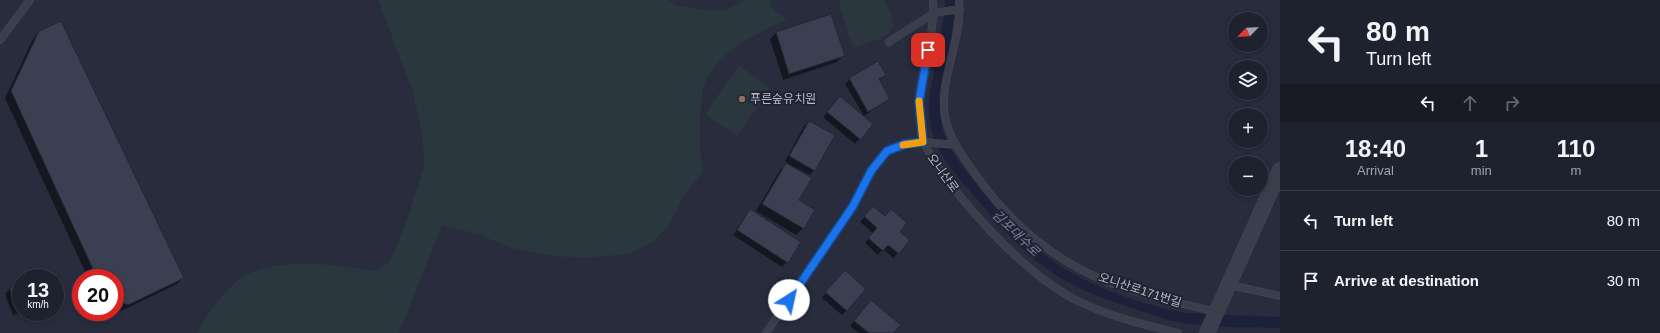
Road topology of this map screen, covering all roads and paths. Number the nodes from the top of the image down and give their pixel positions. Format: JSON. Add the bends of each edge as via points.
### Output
{"nodes":[{"id":1,"x":30,"y":0,"type":"edge"},
{"id":2,"x":933,"y":0,"type":"edge"},
{"id":3,"x":959,"y":0,"type":"edge"},
{"id":4,"x":959,"y":9,"type":"junction"},
{"id":5,"x":934,"y":13,"type":"junction"},
{"id":6,"x":0,"y":40,"type":"edge"},
{"id":7,"x":890,"y":42,"type":"dead end"},
{"id":8,"x":926,"y":142,"type":"junction"},
{"id":9,"x":953,"y":145,"type":"junction"},
{"id":10,"x":1280,"y":170,"type":"edge"},
{"id":11,"x":1230,"y":285,"type":"junction"},
{"id":12,"x":1280,"y":296,"type":"edge"},
{"id":13,"x":1214,"y":314,"type":"junction"},
{"id":14,"x":766,"y":333,"type":"edge"},
{"id":15,"x":1178,"y":333,"type":"edge"},
{"id":16,"x":1207,"y":333,"type":"edge"}],
"edges":[{"from":1,"to":6,"type":"lane"},
{"from":2,"to":5,"type":"lane"},
{"from":3,"to":4,"type":"lane","name":"오니산로171번길"},
{"from":4,"to":5,"type":"lane"},
{"from":4,"to":9,"type":"lane","name":"오니산로171번길","via":[[959,26],[944,94],[945,116]]},
{"from":5,"to":7,"type":"lane"},
{"from":5,"to":8,"type":"lane","via":[[920,90],[920,116]]},
{"from":8,"to":9,"type":"lane"},
{"from":8,"to":14,"type":"lane","name":"오니산로","via":[[905,144],[887,151],[871,171],[853,206],[828,244]]},
{"from":8,"to":15,"type":"lane","name":"오니산로","via":[[942,173],[975,214],[1024,263],[1046,280],[1079,302],[1113,316]]},
{"from":9,"to":13,"type":"lane","name":"오니산로171번길","via":[[1006,213],[1039,243],[1074,266],[1107,282]]},
{"from":10,"to":11,"type":"street"},
{"from":11,"to":12,"type":"lane"},
{"from":11,"to":13,"type":"street"},
{"from":13,"to":16,"type":"street"}]}
